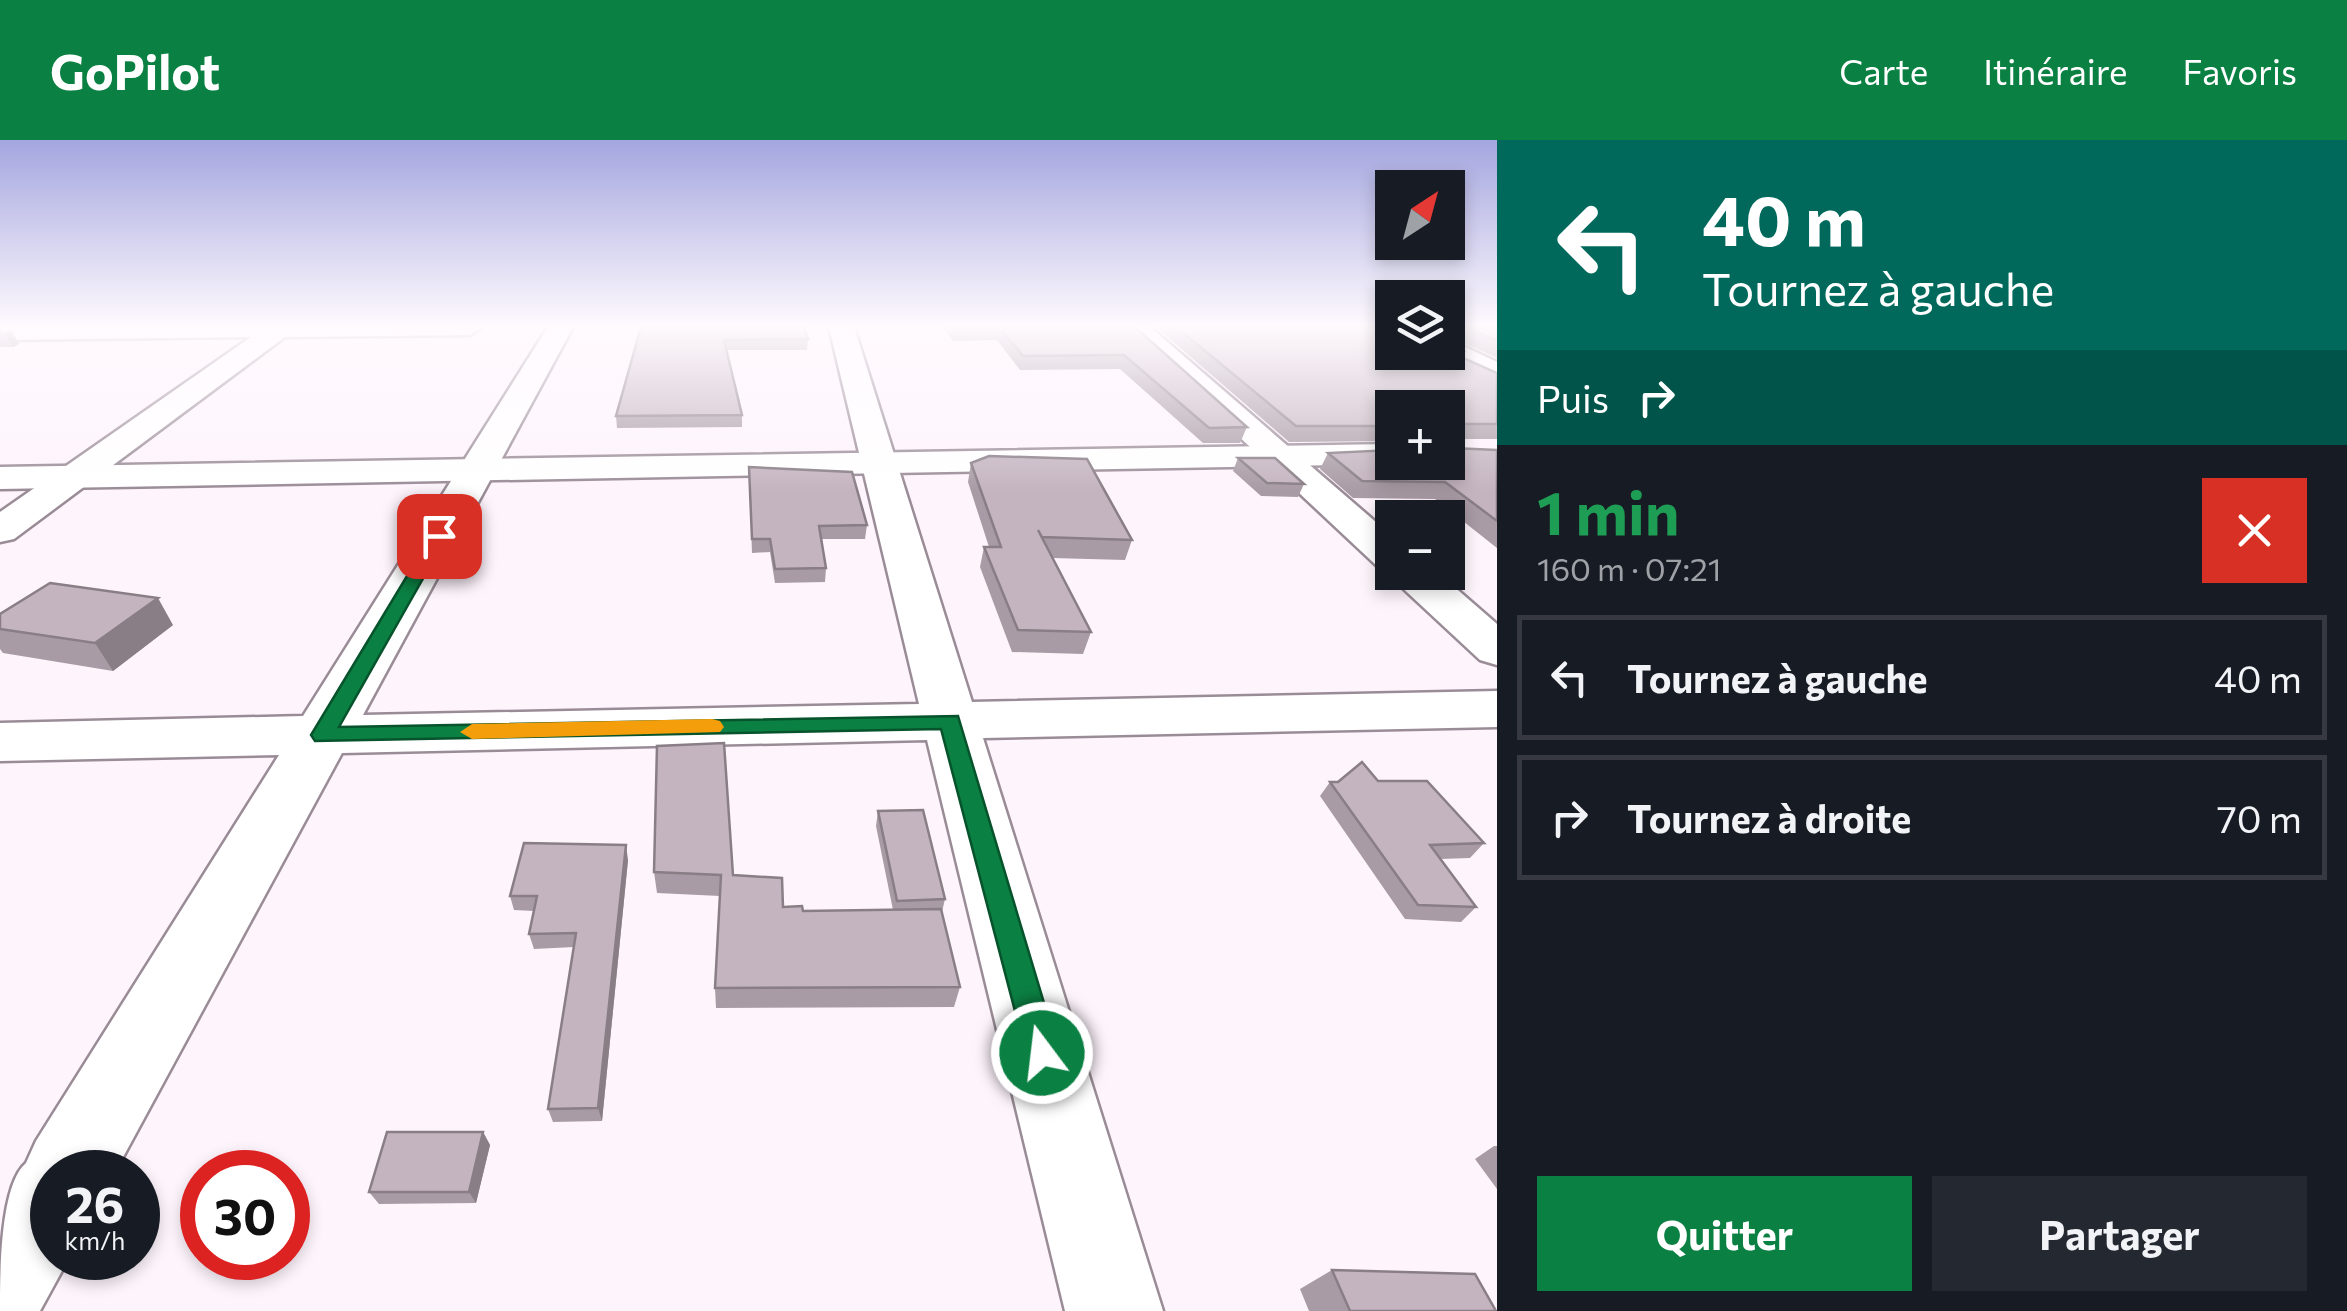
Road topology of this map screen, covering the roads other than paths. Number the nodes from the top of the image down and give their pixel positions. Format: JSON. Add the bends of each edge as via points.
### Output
{"nodes":[{"id":1,"x":206,"y":382,"type":"edge"},
{"id":2,"x":529,"y":382,"type":"edge"},
{"id":3,"x":856,"y":382,"type":"edge"},
{"id":4,"x":1195,"y":382,"type":"edge"},
{"id":5,"x":1375,"y":454,"type":"edge"},
{"id":6,"x":1279,"y":456,"type":"junction"},
{"id":7,"x":879,"y":463,"type":"junction"},
{"id":8,"x":478,"y":470,"type":"junction"},
{"id":9,"x":74,"y":477,"type":"junction"},
{"id":10,"x":0,"y":478,"type":"edge"},
{"id":11,"x":0,"y":530,"type":"edge"},
{"id":12,"x":1375,"y":542,"type":"edge"},
{"id":13,"x":1430,"y":590,"type":"edge"},
{"id":14,"x":1497,"y":650,"type":"edge"},
{"id":15,"x":1497,"y":709,"type":"edge"},
{"id":16,"x":950,"y":721,"type":"junction"},
{"id":17,"x":323,"y":735,"type":"junction"},
{"id":18,"x":0,"y":742,"type":"edge"},
{"id":19,"x":81,"y":1150,"type":"edge"},
{"id":20,"x":30,"y":1236,"type":"edge"},
{"id":21,"x":0,"y":1288,"type":"edge"},
{"id":22,"x":1114,"y":1311,"type":"edge"}],
"edges":[{"from":1,"to":9,"type":"street"},
{"from":2,"to":8,"type":"street"},
{"from":3,"to":7,"type":"street"},
{"from":4,"to":6,"type":"street"},
{"from":5,"to":6,"type":"street"},
{"from":6,"to":7,"type":"street"},
{"from":6,"to":12,"type":"street"},
{"from":7,"to":8,"type":"street"},
{"from":7,"to":16,"type":"street"},
{"from":8,"to":9,"type":"street"},
{"from":8,"to":17,"type":"street"},
{"from":9,"to":10,"type":"street"},
{"from":9,"to":11,"type":"street"},
{"from":13,"to":14,"type":"street"},
{"from":15,"to":16,"type":"street"},
{"from":16,"to":17,"type":"street"},
{"from":16,"to":22,"type":"street"},
{"from":17,"to":18,"type":"street"},
{"from":17,"to":19,"type":"street"},
{"from":20,"to":21,"type":"street"}]}
